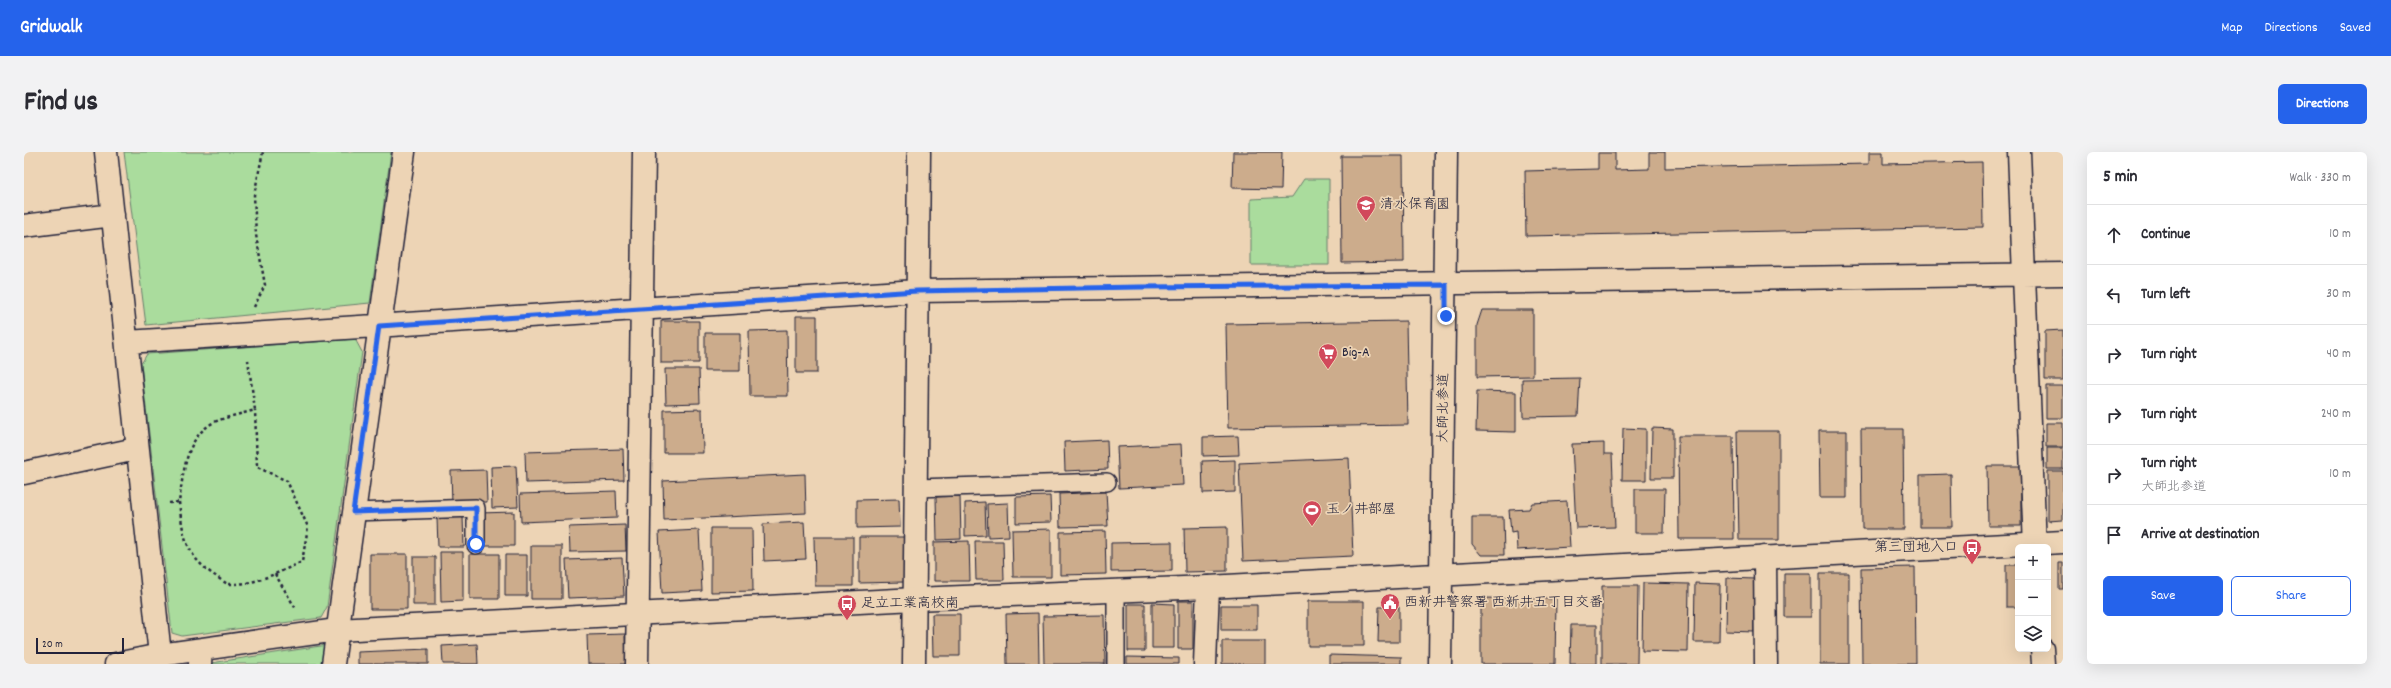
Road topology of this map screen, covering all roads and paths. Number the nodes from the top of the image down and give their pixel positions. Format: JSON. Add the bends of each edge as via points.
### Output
{"nodes":[{"id":1,"x":106,"y":152,"type":"edge"},
{"id":2,"x":404,"y":152,"type":"edge"},
{"id":3,"x":644,"y":152,"type":"edge"},
{"id":4,"x":919,"y":152,"type":"edge"},
{"id":5,"x":1446,"y":152,"type":"edge"},
{"id":6,"x":2019,"y":152,"type":"edge"},
{"id":7,"x":113,"y":215,"type":"junction"},
{"id":8,"x":24,"y":226,"type":"edge"},
{"id":9,"x":2063,"y":274,"type":"edge"},
{"id":10,"x":2024,"y":276,"type":"junction"},
{"id":11,"x":1446,"y":285,"type":"junction"},
{"id":12,"x":917,"y":291,"type":"junction"},
{"id":13,"x":640,"y":309,"type":"junction"},
{"id":14,"x":379,"y":326,"type":"junction"},
{"id":15,"x":127,"y":342,"type":"junction"},
{"id":16,"x":255,"y":410,"type":"dead end"},
{"id":17,"x":136,"y":448,"type":"junction"},
{"id":18,"x":24,"y":473,"type":"edge"},
{"id":19,"x":1107,"y":482,"type":"dead end"},
{"id":20,"x":916,"y":488,"type":"junction"},
{"id":21,"x":179,"y":502,"type":"dead end"},
{"id":22,"x":353,"y":512,"type":"junction"},
{"id":23,"x":2063,"y":542,"type":"edge"},
{"id":24,"x":476,"y":544,"type":"dead end"},
{"id":25,"x":2035,"y":544,"type":"edge"},
{"id":26,"x":2044,"y":544,"type":"edge"},
{"id":27,"x":2015,"y":546,"type":"edge"},
{"id":28,"x":1765,"y":557,"type":"junction"},
{"id":29,"x":1441,"y":574,"type":"junction"},
{"id":30,"x":1208,"y":587,"type":"junction"},
{"id":31,"x":1116,"y":590,"type":"junction"},
{"id":32,"x":915,"y":599,"type":"junction"},
{"id":33,"x":637,"y":615,"type":"junction"},
{"id":34,"x":337,"y":630,"type":"junction"},
{"id":35,"x":2042,"y":652,"type":"edge"},
{"id":36,"x":160,"y":655,"type":"junction"},
{"id":37,"x":201,"y":657,"type":"edge"},
{"id":38,"x":116,"y":664,"type":"edge"},
{"id":39,"x":333,"y":664,"type":"edge"},
{"id":40,"x":637,"y":664,"type":"edge"},
{"id":41,"x":914,"y":664,"type":"edge"},
{"id":42,"x":1116,"y":664,"type":"edge"},
{"id":43,"x":1205,"y":664,"type":"edge"},
{"id":44,"x":1440,"y":664,"type":"edge"},
{"id":45,"x":1766,"y":664,"type":"edge"},
{"id":46,"x":2043,"y":664,"type":"edge"}],
"edges":[{"from":1,"to":7,"type":"street"},
{"from":2,"to":14,"type":"street"},
{"from":3,"to":13,"type":"street"},
{"from":4,"to":12,"type":"street"},
{"from":5,"to":11,"type":"street","name":"大師北参道"},
{"from":6,"to":10,"type":"street"},
{"from":7,"to":8,"type":"street"},
{"from":7,"to":15,"type":"street"},
{"from":9,"to":10,"type":"street"},
{"from":10,"to":11,"type":"street"},
{"from":10,"to":25,"type":"street"},
{"from":11,"to":12,"type":"street"},
{"from":11,"to":29,"type":"street","name":"大師北参道"},
{"from":12,"to":13,"type":"street"},
{"from":12,"to":20,"type":"street"},
{"from":13,"to":14,"type":"street"},
{"from":13,"to":33,"type":"street"},
{"from":14,"to":15,"type":"street"},
{"from":14,"to":22,"type":"street"},
{"from":15,"to":17,"type":"street"},
{"from":16,"to":21,"type":"path","via":[[257,467],[287,481],[308,528],[302,562],[251,583],[228,584],[207,570],[193,556],[183,537]]},
{"from":17,"to":18,"type":"street"},
{"from":17,"to":36,"type":"street"},
{"from":19,"to":20,"type":"lane"},
{"from":20,"to":32,"type":"street"},
{"from":22,"to":24,"type":"lane","via":[[476,508]]},
{"from":22,"to":34,"type":"street"},
{"from":23,"to":26,"type":"street"},
{"from":27,"to":28,"type":"street"},
{"from":28,"to":29,"type":"street"},
{"from":28,"to":45,"type":"street"},
{"from":29,"to":30,"type":"street"},
{"from":29,"to":44,"type":"street","name":"大師北参道"},
{"from":30,"to":31,"type":"street"},
{"from":30,"to":43,"type":"street"},
{"from":31,"to":32,"type":"street"},
{"from":31,"to":42,"type":"lane"},
{"from":32,"to":33,"type":"street"},
{"from":32,"to":41,"type":"street"},
{"from":33,"to":34,"type":"street"},
{"from":33,"to":40,"type":"street"},
{"from":34,"to":37,"type":"street"},
{"from":34,"to":39,"type":"street"},
{"from":35,"to":46,"type":"street"},
{"from":36,"to":37,"type":"street"},
{"from":36,"to":38,"type":"street"}]}
